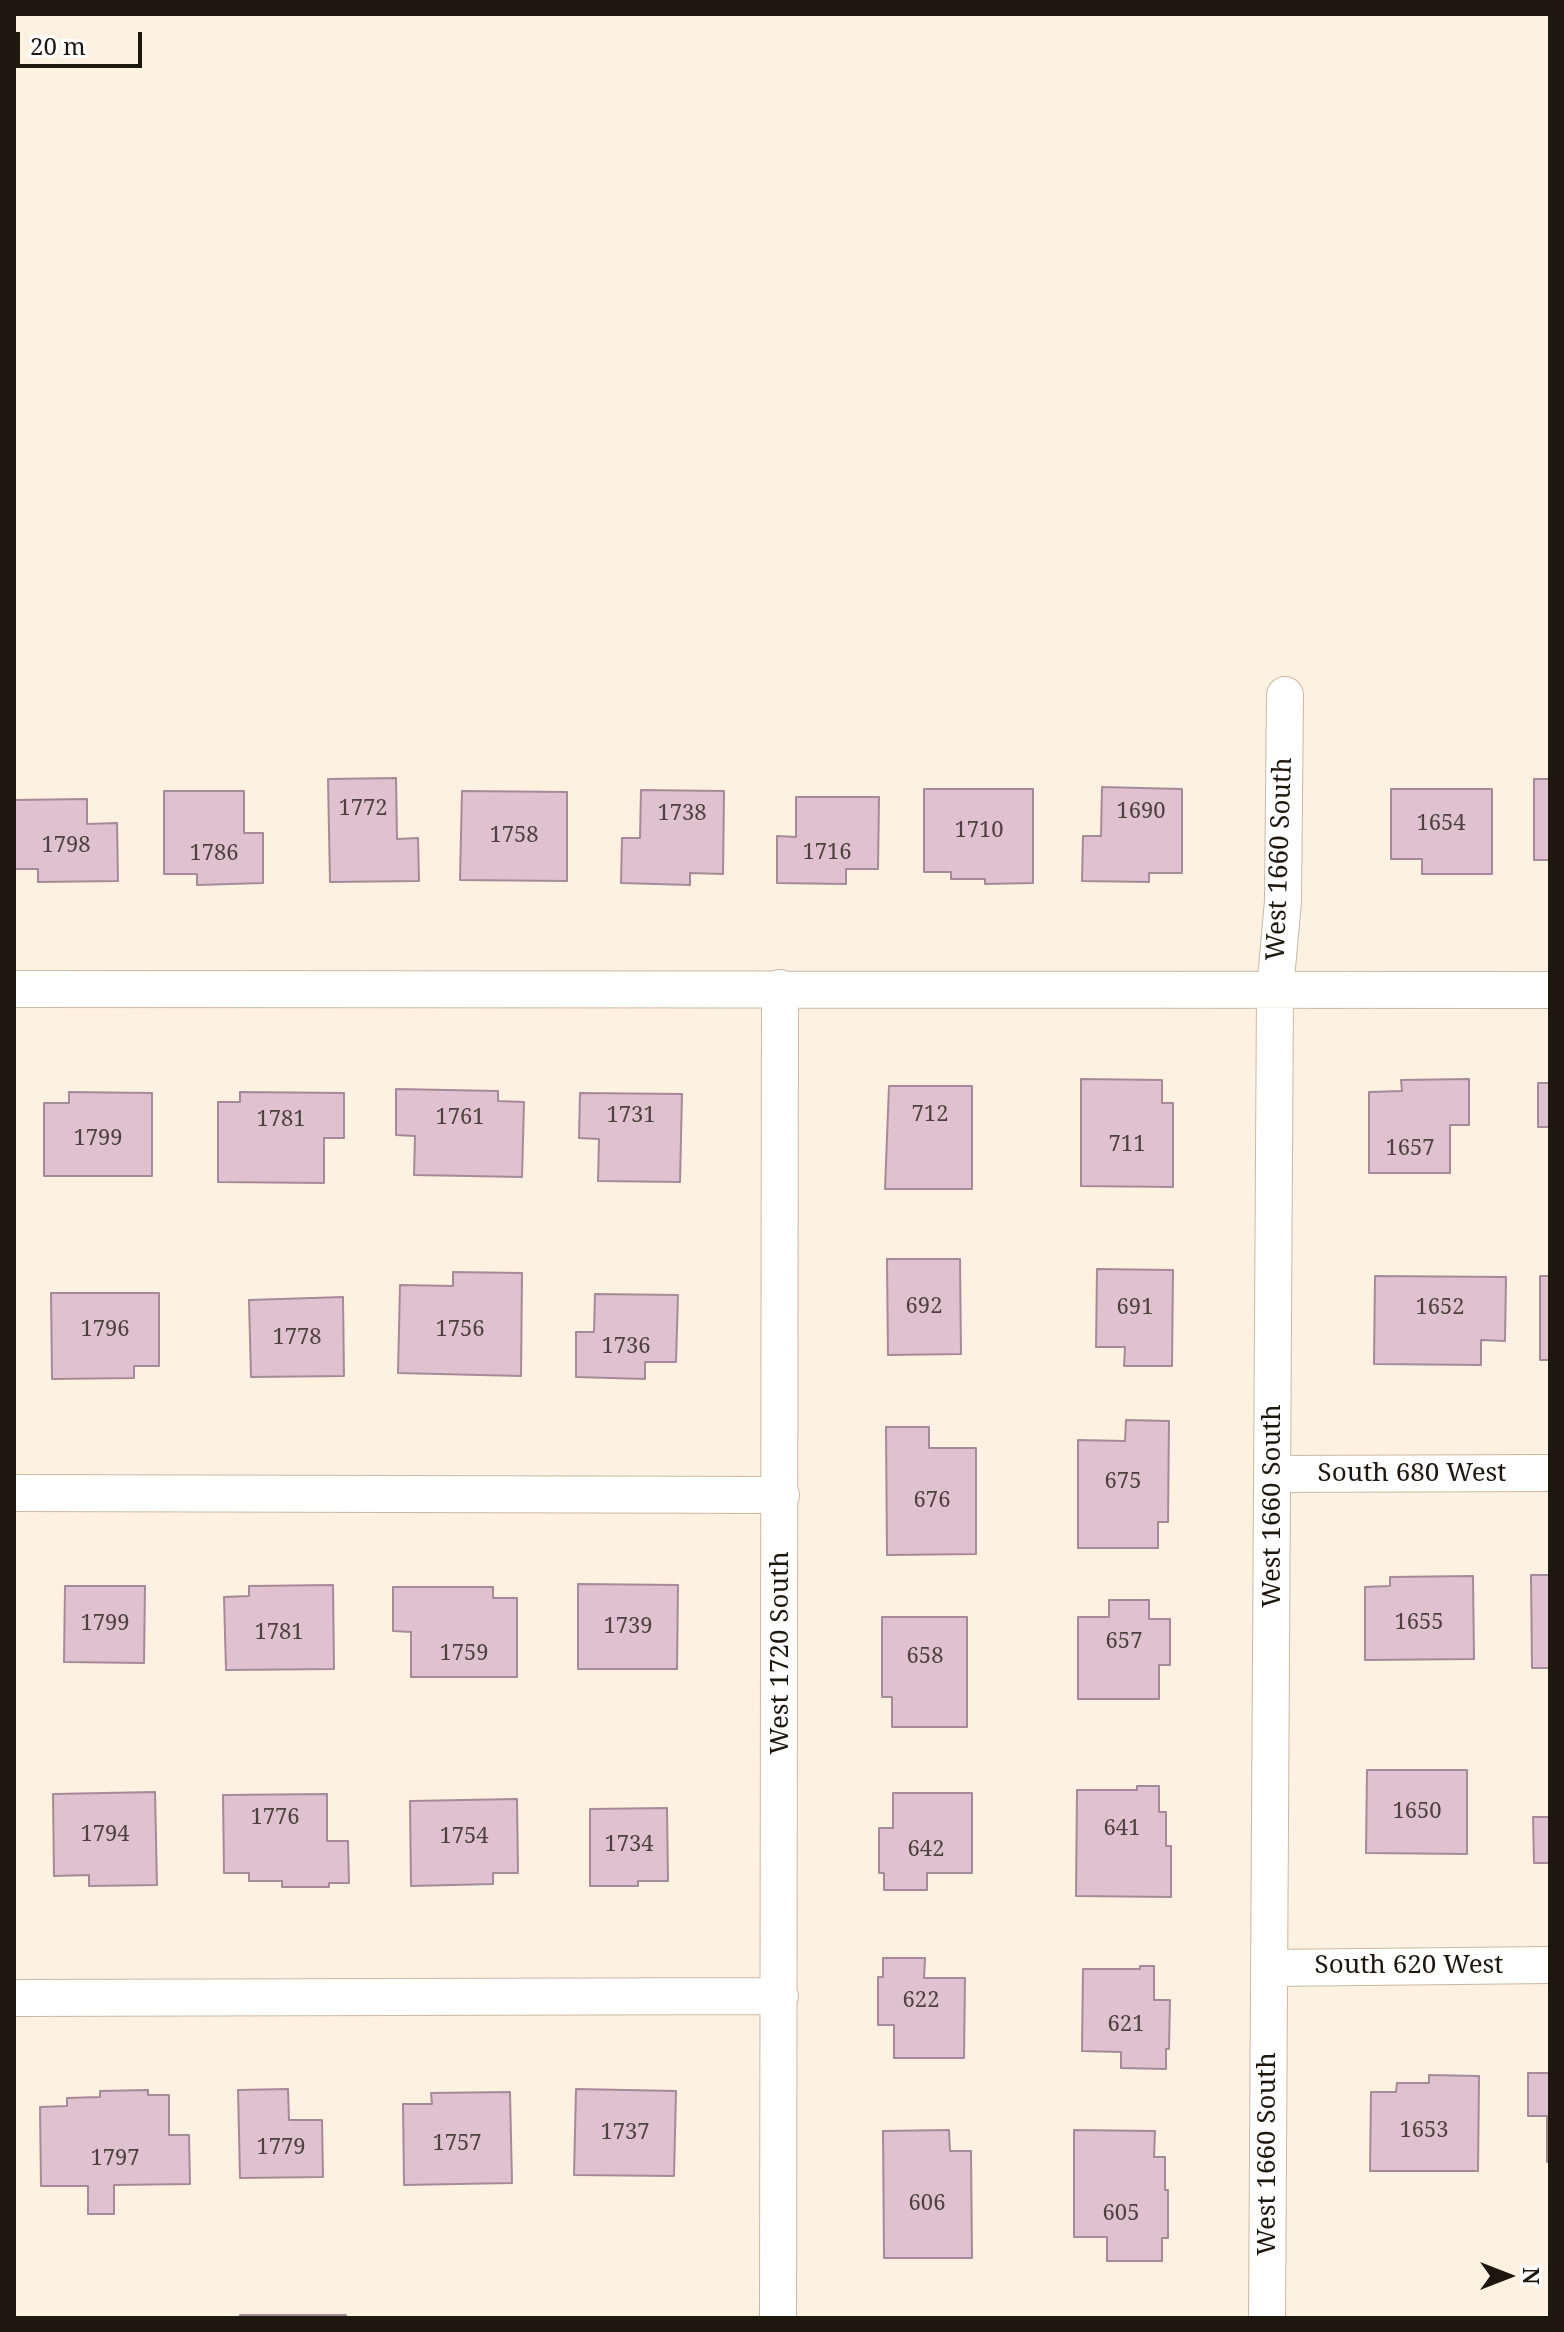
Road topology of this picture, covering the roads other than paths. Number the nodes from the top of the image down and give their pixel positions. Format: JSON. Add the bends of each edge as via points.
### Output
{"nodes":[{"id":1,"x":1285,"y":695,"type":"dead end"},
{"id":2,"x":780,"y":988,"type":"junction"},
{"id":3,"x":14,"y":989,"type":"edge"},
{"id":4,"x":1275,"y":990,"type":"junction"},
{"id":5,"x":1550,"y":990,"type":"edge"},
{"id":6,"x":1550,"y":1473,"type":"edge"},
{"id":7,"x":1273,"y":1474,"type":"junction"},
{"id":8,"x":14,"y":1493,"type":"edge"},
{"id":9,"x":781,"y":1495,"type":"junction"},
{"id":10,"x":1550,"y":1965,"type":"edge"},
{"id":11,"x":1269,"y":1968,"type":"junction"},
{"id":12,"x":780,"y":1996,"type":"junction"},
{"id":13,"x":14,"y":1998,"type":"edge"},
{"id":14,"x":778,"y":2318,"type":"edge"},
{"id":15,"x":1267,"y":2318,"type":"edge"}],
"edges":[{"from":1,"to":4,"type":"street","name":"West 1660 South","via":[[1283,901]]},
{"from":2,"to":3,"type":"street"},
{"from":2,"to":4,"type":"street"},
{"from":2,"to":9,"type":"street","name":"West 1720 South"},
{"from":4,"to":5,"type":"street"},
{"from":4,"to":7,"type":"street","name":"West 1660 South"},
{"from":6,"to":7,"type":"street","name":"South 680 West"},
{"from":7,"to":11,"type":"street","name":"West 1660 South"},
{"from":8,"to":9,"type":"street"},
{"from":9,"to":12,"type":"street","name":"West 1720 South"},
{"from":10,"to":11,"type":"street","name":"South 620 West"},
{"from":11,"to":15,"type":"street","name":"West 1660 South"},
{"from":12,"to":13,"type":"street"},
{"from":12,"to":14,"type":"street","name":"West 1720 South"}]}
